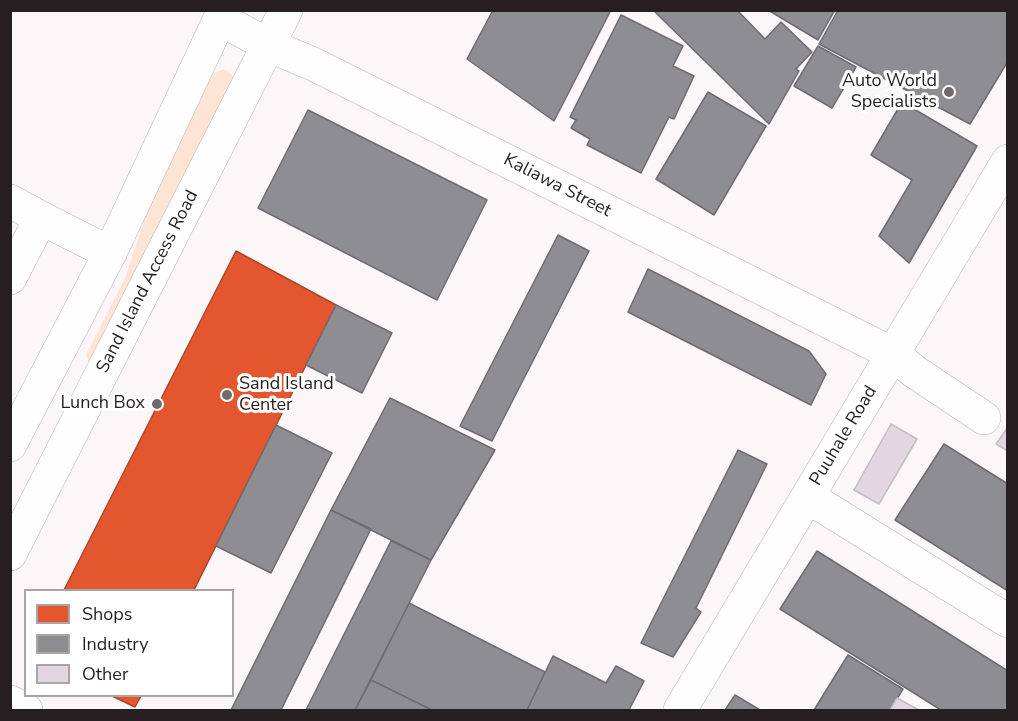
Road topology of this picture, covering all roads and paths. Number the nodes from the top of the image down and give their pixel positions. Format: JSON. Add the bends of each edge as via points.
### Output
{"nodes":[{"id":1,"x":286,"y":10,"type":"edge"},
{"id":2,"x":222,"y":15,"type":"edge"},
{"id":3,"x":268,"y":45,"type":"junction"},
{"id":4,"x":1008,"y":161,"type":"edge"},
{"id":5,"x":10,"y":201,"type":"edge"},
{"id":6,"x":41,"y":218,"type":"junction"},
{"id":7,"x":110,"y":253,"type":"junction"},
{"id":8,"x":10,"y":278,"type":"edge"},
{"id":9,"x":893,"y":354,"type":"junction"},
{"id":10,"x":52,"y":365,"type":"junction"},
{"id":11,"x":96,"y":386,"type":"junction"},
{"id":12,"x":984,"y":418,"type":"dead end"},
{"id":13,"x":10,"y":445,"type":"edge"},
{"id":14,"x":808,"y":496,"type":"junction"},
{"id":15,"x":10,"y":554,"type":"edge"},
{"id":16,"x":1008,"y":621,"type":"edge"},
{"id":17,"x":10,"y":702,"type":"edge"},
{"id":18,"x":26,"y":711,"type":"edge"},
{"id":19,"x":680,"y":711,"type":"edge"}],
"edges":[{"from":1,"to":3,"type":"street","name":"Sand Island Access Road"},
{"from":2,"to":3,"type":"street","name":"Kaliawa Street"},
{"from":2,"to":7,"type":"street"},
{"from":3,"to":9,"type":"street","name":"Kaliawa Street","via":[[324,69]]},
{"from":3,"to":11,"type":"street","name":"Sand Island Access Road"},
{"from":4,"to":9,"type":"street","name":"Puuhale Road"},
{"from":5,"to":6,"type":"street"},
{"from":6,"to":7,"type":"street"},
{"from":6,"to":8,"type":"street"},
{"from":7,"to":10,"type":"street"},
{"from":9,"to":12,"type":"street","name":"Kaliawa Street"},
{"from":9,"to":14,"type":"street","name":"Puuhale Road"},
{"from":10,"to":11,"type":"street"},
{"from":10,"to":13,"type":"street"},
{"from":11,"to":15,"type":"street","name":"Sand Island Access Road"},
{"from":14,"to":16,"type":"street"},
{"from":14,"to":19,"type":"street","name":"Puuhale Road"},
{"from":17,"to":18,"type":"street"}]}
